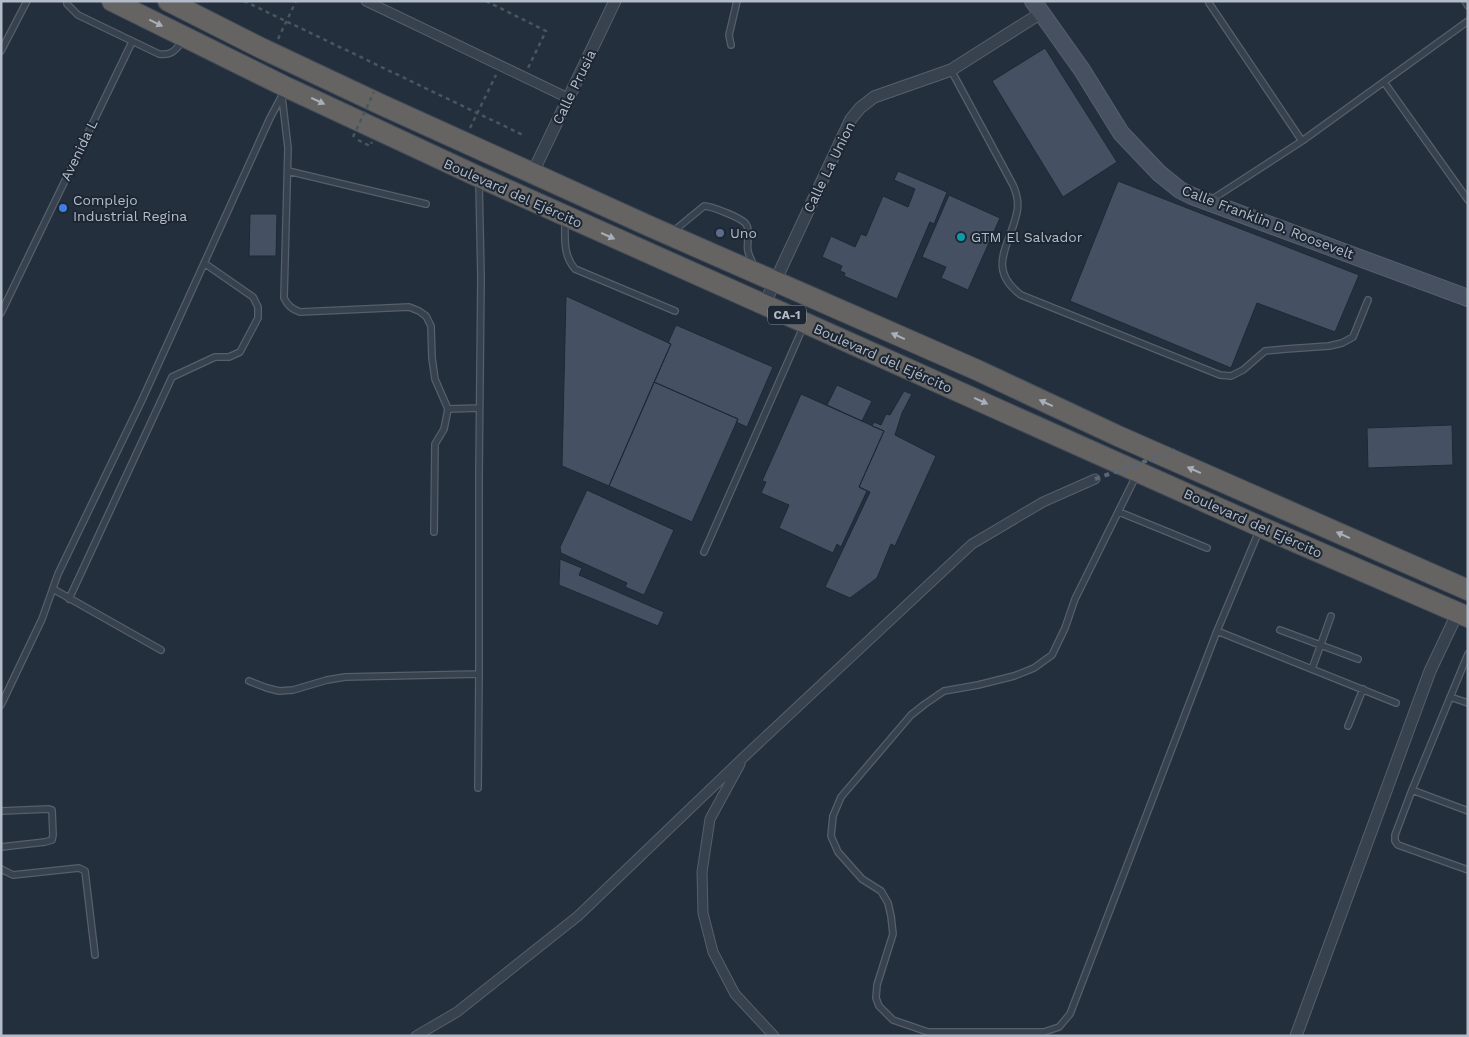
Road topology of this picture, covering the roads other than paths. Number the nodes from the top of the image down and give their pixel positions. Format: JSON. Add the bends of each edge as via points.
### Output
{"nodes":[{"id":1,"x":27,"y":1,"type":"edge"},
{"id":2,"x":67,"y":1,"type":"edge"},
{"id":3,"x":112,"y":1,"type":"edge"},
{"id":4,"x":168,"y":1,"type":"edge"},
{"id":5,"x":366,"y":1,"type":"edge"},
{"id":6,"x":615,"y":1,"type":"edge"},
{"id":7,"x":737,"y":1,"type":"edge"},
{"id":8,"x":1465,"y":1,"type":"edge"},
{"id":9,"x":1209,"y":3,"type":"dead end"},
{"id":10,"x":1468,"y":6,"type":"edge"},
{"id":11,"x":1037,"y":7,"type":"edge"},
{"id":12,"x":1468,"y":21,"type":"edge"},
{"id":13,"x":186,"y":38,"type":"junction"},
{"id":14,"x":132,"y":42,"type":"junction"},
{"id":15,"x":731,"y":45,"type":"dead end"},
{"id":16,"x":1,"y":51,"type":"edge"},
{"id":17,"x":951,"y":70,"type":"junction"},
{"id":18,"x":1384,"y":82,"type":"junction"},
{"id":19,"x":284,"y":92,"type":"junction"},
{"id":20,"x":568,"y":98,"type":"junction"},
{"id":21,"x":1302,"y":142,"type":"junction"},
{"id":22,"x":288,"y":171,"type":"junction"},
{"id":23,"x":533,"y":172,"type":"junction"},
{"id":24,"x":479,"y":178,"type":"junction"},
{"id":25,"x":1468,"y":200,"type":"edge"},
{"id":26,"x":1209,"y":201,"type":"junction"},
{"id":27,"x":426,"y":204,"type":"dead end"},
{"id":28,"x":565,"y":216,"type":"junction"},
{"id":29,"x":676,"y":229,"type":"dead end"},
{"id":30,"x":722,"y":258,"type":"junction"},
{"id":31,"x":204,"y":263,"type":"junction"},
{"id":32,"x":767,"y":278,"type":"junction"},
{"id":33,"x":710,"y":281,"type":"junction"},
{"id":34,"x":794,"y":289,"type":"junction"},
{"id":35,"x":1462,"y":295,"type":"edge"},
{"id":36,"x":1368,"y":300,"type":"dead end"},
{"id":37,"x":764,"y":305,"type":"junction"},
{"id":38,"x":675,"y":311,"type":"dead end"},
{"id":39,"x":1,"y":313,"type":"edge"},
{"id":40,"x":784,"y":314,"type":"junction"},
{"id":41,"x":805,"y":323,"type":"junction"},
{"id":42,"x":479,"y":408,"type":"junction"},
{"id":43,"x":448,"y":409,"type":"junction"},
{"id":44,"x":1138,"y":472,"type":"junction"},
{"id":45,"x":1095,"y":479,"type":"dead end"},
{"id":46,"x":1119,"y":512,"type":"junction"},
{"id":47,"x":1261,"y":527,"type":"junction"},
{"id":48,"x":434,"y":532,"type":"dead end"},
{"id":49,"x":1207,"y":548,"type":"dead end"},
{"id":50,"x":1376,"y":550,"type":"junction"},
{"id":51,"x":704,"y":552,"type":"dead end"},
{"id":52,"x":1366,"y":572,"type":"junction"},
{"id":53,"x":1430,"y":574,"type":"junction"},
{"id":54,"x":53,"y":590,"type":"junction"},
{"id":55,"x":1468,"y":590,"type":"edge"},
{"id":56,"x":1419,"y":596,"type":"junction"},
{"id":57,"x":69,"y":598,"type":"junction"},
{"id":58,"x":1463,"y":615,"type":"edge"},
{"id":59,"x":1331,"y":616,"type":"dead end"},
{"id":60,"x":1280,"y":630,"type":"dead end"},
{"id":61,"x":1217,"y":631,"type":"junction"},
{"id":62,"x":1321,"y":645,"type":"junction"},
{"id":63,"x":162,"y":650,"type":"dead end"},
{"id":64,"x":1468,"y":654,"type":"edge"},
{"id":65,"x":1358,"y":659,"type":"dead end"},
{"id":66,"x":1312,"y":669,"type":"junction"},
{"id":67,"x":479,"y":674,"type":"junction"},
{"id":68,"x":249,"y":682,"type":"dead end"},
{"id":69,"x":1363,"y":689,"type":"junction"},
{"id":70,"x":1450,"y":697,"type":"junction"},
{"id":71,"x":1396,"y":702,"type":"dead end"},
{"id":72,"x":1468,"y":703,"type":"edge"},
{"id":73,"x":1,"y":705,"type":"edge"},
{"id":74,"x":1348,"y":726,"type":"dead end"},
{"id":75,"x":746,"y":755,"type":"junction"},
{"id":76,"x":478,"y":788,"type":"dead end"},
{"id":77,"x":1412,"y":790,"type":"junction"},
{"id":78,"x":1,"y":811,"type":"edge"},
{"id":79,"x":1468,"y":811,"type":"edge"},
{"id":80,"x":1,"y":847,"type":"edge"},
{"id":81,"x":1,"y":869,"type":"edge"},
{"id":82,"x":1468,"y":870,"type":"edge"},
{"id":83,"x":95,"y":955,"type":"dead end"},
{"id":84,"x":416,"y":1036,"type":"edge"},
{"id":85,"x":774,"y":1036,"type":"edge"},
{"id":86,"x":1296,"y":1036,"type":"edge"}],
"edges":[{"from":1,"to":16,"type":"lane"},
{"from":2,"to":14,"type":"lane","via":[[78,15]]},
{"from":3,"to":13,"type":"highway","name":"Boulevard del Ejército","number":"CA-1","one_way":true},
{"from":4,"to":23,"type":"highway","name":"Boulevard del Ejército","number":"CA-1","via":[[367,98]]},
{"from":5,"to":20,"type":"street"},
{"from":6,"to":20,"type":"street","name":"Calle Prusia"},
{"from":7,"to":15,"type":"lane","via":[[729,35]]},
{"from":8,"to":10,"type":"lane"},
{"from":9,"to":21,"type":"lane"},
{"from":11,"to":17,"type":"street","name":"Calle La Union"},
{"from":11,"to":26,"type":"main road","name":"Calle Franklin D. Roosevelt","via":[[1121,133],[1180,190]]},
{"from":12,"to":18,"type":"lane"},
{"from":13,"to":14,"type":"lane","via":[[167,55]]},
{"from":13,"to":19,"type":"highway","name":"Boulevard del Ejército","number":"CA-1"},
{"from":14,"to":39,"type":"lane","name":"Avenida L"},
{"from":17,"to":32,"type":"street","name":"Calle La Union","via":[[874,97],[860,108],[851,119]]},
{"from":17,"to":36,"type":"lane","via":[[1016,193],[1018,212],[1002,264],[1004,276],[1021,295],[1220,375],[1231,376],[1265,352],[1329,346],[1353,337]]},
{"from":18,"to":21,"type":"lane"},
{"from":18,"to":25,"type":"lane"},
{"from":19,"to":22,"type":"lane"},
{"from":19,"to":24,"type":"highway","name":"Boulevard del Ejército","number":"CA-1","one_way":true},
{"from":19,"to":31,"type":"lane"},
{"from":20,"to":23,"type":"street","name":"Calle Prusia"},
{"from":21,"to":26,"type":"lane"},
{"from":22,"to":27,"type":"lane"},
{"from":22,"to":43,"type":"lane","via":[[284,298],[287,304],[300,312],[409,307],[419,311],[431,326],[435,379]]},
{"from":23,"to":30,"type":"highway","name":"Boulevard del Ejército","number":"CA-1"},
{"from":24,"to":28,"type":"highway","name":"Boulevard del Ejército","number":"CA-1"},
{"from":24,"to":42,"type":"lane"},
{"from":26,"to":35,"type":"main road","name":"Calle Franklin D. Roosevelt"},
{"from":28,"to":33,"type":"highway","name":"Boulevard del Ejército","number":"CA-1","one_way":true},
{"from":28,"to":38,"type":"lane","via":[[565,248],[568,262],[575,269]]},
{"from":29,"to":32,"type":"lane","via":[[704,206],[740,220],[748,230],[747,251]]},
{"from":30,"to":32,"type":"highway","name":"Boulevard del Ejército","number":"CA-1"},
{"from":30,"to":33,"type":"highway","via":[[727,268],[725,278]]},
{"from":31,"to":54,"type":"lane"},
{"from":31,"to":57,"type":"lane","via":[[253,297],[258,318],[240,352],[229,357],[216,357],[172,377]]},
{"from":32,"to":34,"type":"highway","name":"Boulevard del Ejército","number":"CA-1"},
{"from":32,"to":37,"type":"street","name":"Calle La Union"},
{"from":33,"to":37,"type":"highway","name":"Boulevard del Ejército","number":"CA-1"},
{"from":34,"to":40,"type":"highway","via":[[783,288],[777,293],[775,304]]},
{"from":50,"to":34,"type":"highway","name":"Boulevard del Ejército","number":"CA-1","one_way":true},
{"from":37,"to":40,"type":"highway","name":"Boulevard del Ejército","number":"CA-1"},
{"from":40,"to":41,"type":"highway","name":"Boulevard del Ejército","number":"CA-1"},
{"from":41,"to":44,"type":"highway","name":"Boulevard del Ejército","number":"CA-1","one_way":true},
{"from":41,"to":51,"type":"lane"},
{"from":42,"to":43,"type":"lane"},
{"from":42,"to":67,"type":"lane"},
{"from":43,"to":48,"type":"lane","via":[[444,429],[435,444]]},
{"from":44,"to":46,"type":"lane"},
{"from":44,"to":47,"type":"highway","name":"Boulevard del Ejército","number":"CA-1"},
{"from":45,"to":75,"type":"street","via":[[1042,502],[972,544]]},
{"from":46,"to":49,"type":"lane"},
{"from":46,"to":61,"type":"lane","via":[[1075,600],[1052,655],[1034,668],[1014,676],[944,690],[911,715],[841,797],[833,816],[830,836],[838,852],[862,879],[881,891],[888,903],[893,934],[876,998],[879,1006],[893,1020],[928,1032],[1044,1032],[1059,1027],[1070,1014]]},
{"from":47,"to":52,"type":"highway","name":"Boulevard del Ejército","number":"CA-1"},
{"from":47,"to":61,"type":"lane"},
{"from":50,"to":52,"type":"highway","via":[[1381,558],[1380,567]]},
{"from":50,"to":53,"type":"highway","name":"Boulevard del Ejército","number":"CA-1"},
{"from":52,"to":56,"type":"highway","name":"Boulevard del Ejército","number":"CA-1"},
{"from":53,"to":55,"type":"highway","name":"Boulevard del Ejército","number":"CA-1"},
{"from":53,"to":56,"type":"highway","via":[[1423,574],[1417,579],[1415,588]]},
{"from":54,"to":57,"type":"lane"},
{"from":54,"to":73,"type":"lane"},
{"from":56,"to":58,"type":"highway","name":"Boulevard del Ejército","number":"CA-1"},
{"from":57,"to":63,"type":"lane"},
{"from":58,"to":86,"type":"street","via":[[1430,671]]},
{"from":59,"to":62,"type":"lane"},
{"from":60,"to":62,"type":"lane"},
{"from":61,"to":66,"type":"lane"},
{"from":62,"to":65,"type":"lane"},
{"from":62,"to":66,"type":"lane"},
{"from":64,"to":70,"type":"lane"},
{"from":66,"to":69,"type":"lane"},
{"from":67,"to":68,"type":"lane","via":[[345,677],[280,691]]},
{"from":67,"to":76,"type":"lane"},
{"from":69,"to":71,"type":"lane"},
{"from":69,"to":74,"type":"lane"},
{"from":70,"to":72,"type":"lane"},
{"from":70,"to":77,"type":"lane"},
{"from":75,"to":84,"type":"street","via":[[578,916],[457,1012]]},
{"from":75,"to":85,"type":"street","via":[[710,819],[702,872],[703,913],[713,952],[735,994]]},
{"from":77,"to":79,"type":"lane"},
{"from":77,"to":82,"type":"lane","via":[[1395,841],[1398,845]]},
{"from":78,"to":80,"type":"lane","via":[[48,808],[52,810],[53,835],[52,840],[45,842]]},
{"from":81,"to":83,"type":"lane","via":[[13,875],[85,870]]}]}
